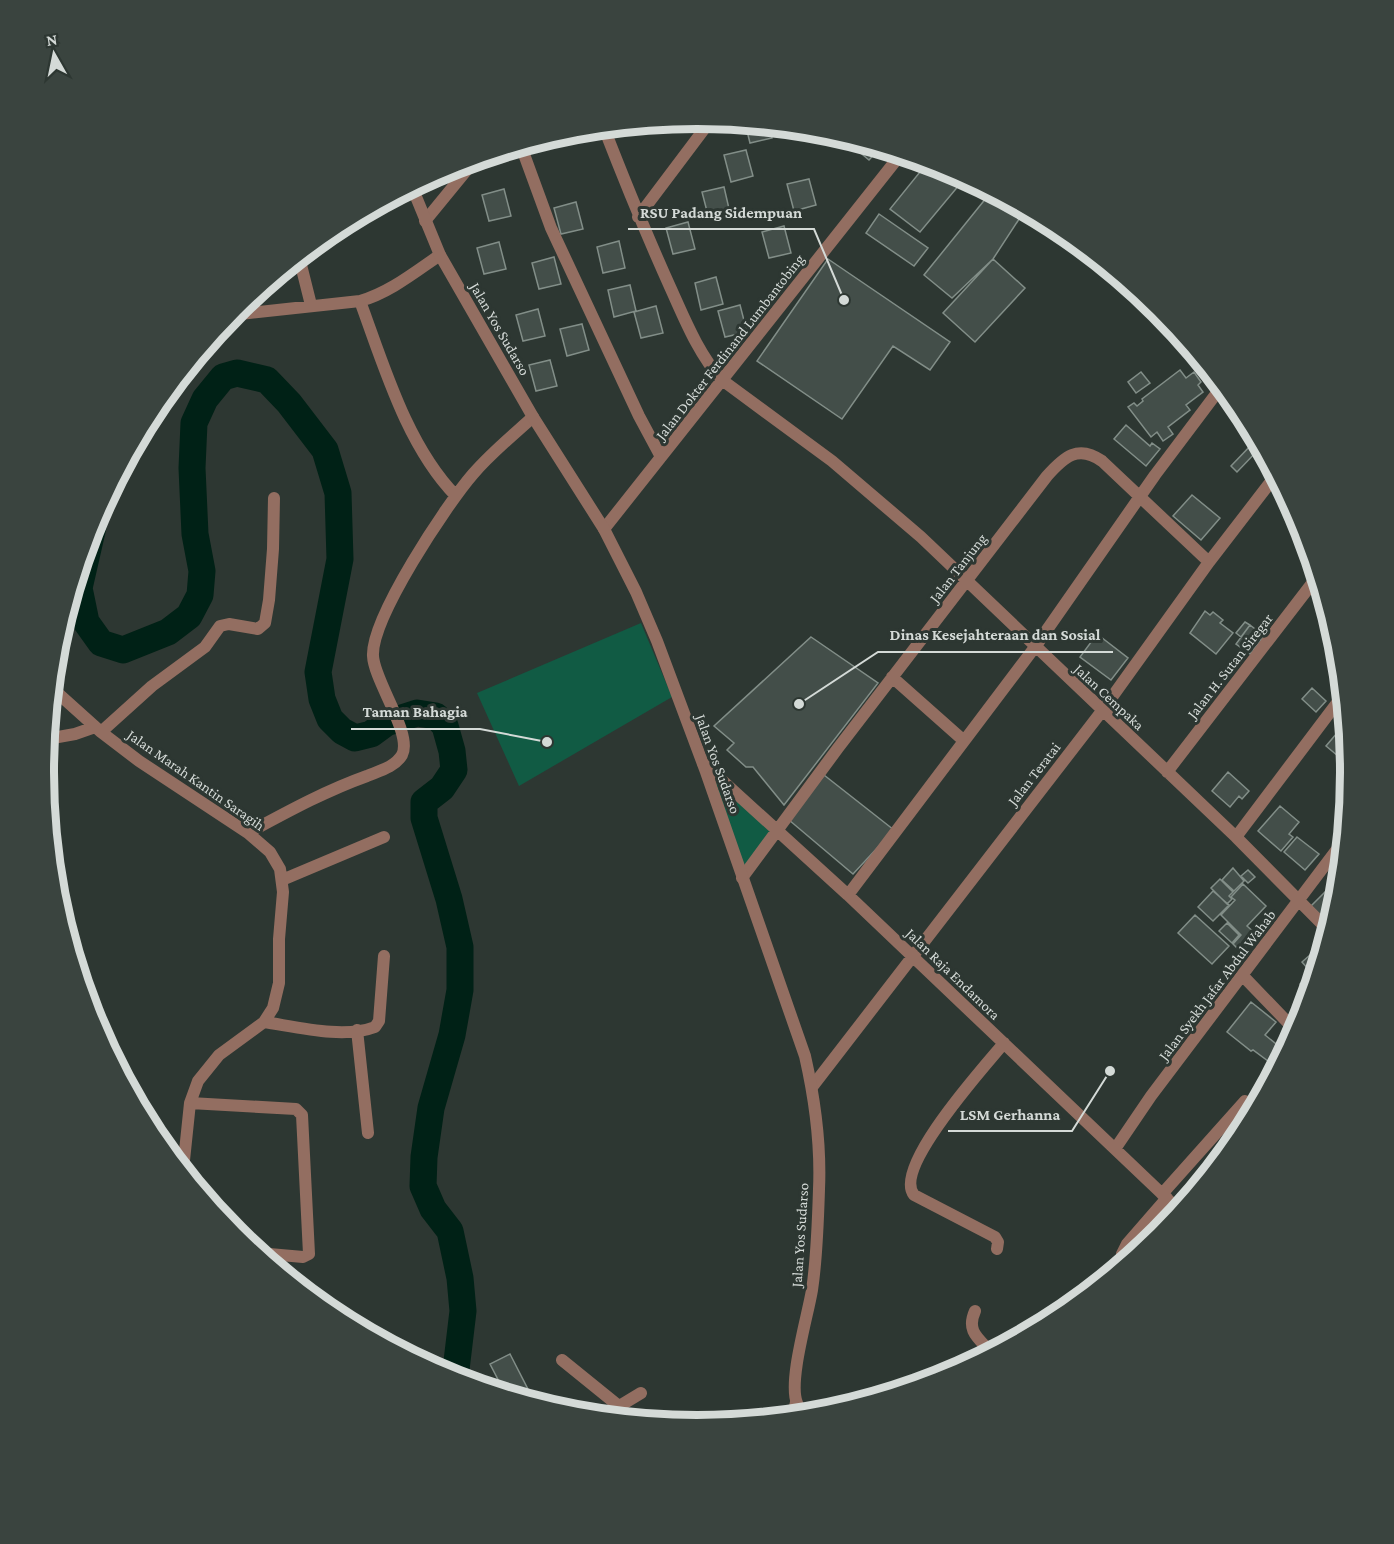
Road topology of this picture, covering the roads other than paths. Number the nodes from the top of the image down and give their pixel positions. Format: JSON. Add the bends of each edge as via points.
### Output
{"nodes":[{"id":1,"x":704,"y":129,"type":"edge"},
{"id":2,"x":607,"y":136,"type":"edge"},
{"id":3,"x":524,"y":153,"type":"edge"},
{"id":4,"x":896,"y":161,"type":"edge"},
{"id":5,"x":464,"y":173,"type":"edge"},
{"id":6,"x":415,"y":194,"type":"edge"},
{"id":7,"x":639,"y":217,"type":"junction"},
{"id":8,"x":424,"y":221,"type":"junction"},
{"id":9,"x":440,"y":255,"type":"junction"},
{"id":10,"x":301,"y":266,"type":"edge"},
{"id":11,"x":360,"y":301,"type":"junction"},
{"id":12,"x":311,"y":305,"type":"junction"},
{"id":13,"x":246,"y":313,"type":"edge"},
{"id":14,"x":722,"y":380,"type":"junction"},
{"id":15,"x":1216,"y":394,"type":"edge"},
{"id":16,"x":533,"y":417,"type":"junction"},
{"id":17,"x":661,"y":457,"type":"junction"},
{"id":18,"x":1271,"y":482,"type":"edge"},
{"id":19,"x":456,"y":496,"type":"junction"},
{"id":20,"x":1141,"y":497,"type":"junction"},
{"id":21,"x":274,"y":498,"type":"dead end"},
{"id":22,"x":604,"y":529,"type":"junction"},
{"id":23,"x":1209,"y":562,"type":"junction"},
{"id":24,"x":967,"y":581,"type":"junction"},
{"id":25,"x":1312,"y":584,"type":"edge"},
{"id":26,"x":1035,"y":647,"type":"junction"},
{"id":27,"x":892,"y":677,"type":"junction"},
{"id":28,"x":59,"y":694,"type":"edge"},
{"id":29,"x":1336,"y":704,"type":"edge"},
{"id":30,"x":1102,"y":711,"type":"junction"},
{"id":31,"x":98,"y":729,"type":"junction"},
{"id":32,"x":55,"y":738,"type":"edge"},
{"id":33,"x":963,"y":740,"type":"junction"},
{"id":34,"x":703,"y":763,"type":"junction"},
{"id":35,"x":1167,"y":772,"type":"junction"},
{"id":36,"x":777,"y":831,"type":"junction"},
{"id":37,"x":248,"y":833,"type":"junction"},
{"id":38,"x":384,"y":837,"type":"dead end"},
{"id":39,"x":1236,"y":837,"type":"junction"},
{"id":40,"x":1334,"y":853,"type":"edge"},
{"id":41,"x":742,"y":878,"type":"junction"},
{"id":42,"x":282,"y":880,"type":"junction"},
{"id":43,"x":848,"y":895,"type":"junction"},
{"id":44,"x":1299,"y":900,"type":"junction"},
{"id":45,"x":1322,"y":923,"type":"edge"},
{"id":46,"x":384,"y":956,"type":"dead end"},
{"id":47,"x":913,"y":956,"type":"junction"},
{"id":48,"x":1243,"y":976,"type":"junction"},
{"id":49,"x":264,"y":1023,"type":"junction"},
{"id":50,"x":1289,"y":1023,"type":"edge"},
{"id":51,"x":357,"y":1030,"type":"junction"},
{"id":52,"x":1004,"y":1043,"type":"junction"},
{"id":53,"x":812,"y":1087,"type":"junction"},
{"id":54,"x":1245,"y":1101,"type":"dead end"},
{"id":55,"x":190,"y":1103,"type":"junction"},
{"id":56,"x":368,"y":1133,"type":"dead end"},
{"id":57,"x":1115,"y":1149,"type":"junction"},
{"id":58,"x":184,"y":1159,"type":"edge"},
{"id":59,"x":1165,"y":1196,"type":"junction"},
{"id":60,"x":1173,"y":1204,"type":"edge"},
{"id":61,"x":997,"y":1249,"type":"dead end"},
{"id":62,"x":272,"y":1254,"type":"edge"},
{"id":63,"x":1122,"y":1254,"type":"edge"},
{"id":64,"x":975,"y":1311,"type":"dead end"},
{"id":65,"x":986,"y":1346,"type":"edge"},
{"id":66,"x":562,"y":1360,"type":"dead end"},
{"id":67,"x":641,"y":1393,"type":"dead end"},
{"id":68,"x":796,"y":1402,"type":"junction"},
{"id":69,"x":799,"y":1406,"type":"edge"},
{"id":70,"x":620,"y":1407,"type":"junction"},
{"id":71,"x":795,"y":1407,"type":"edge"},
{"id":72,"x":616,"y":1409,"type":"edge"}],
"edges":[{"from":1,"to":7,"type":"street"},
{"from":2,"to":7,"type":"street","name":"Jalan Cempaka"},
{"from":3,"to":17,"type":"street","via":[[551,228]]},
{"from":4,"to":14,"type":"street","name":"Jalan Dokter Ferdinand Lumbantobing"},
{"from":5,"to":8,"type":"street"},
{"from":6,"to":8,"type":"street","name":"Jalan Yos Sudarso"},
{"from":7,"to":14,"type":"street","name":"Jalan Cempaka","via":[[706,359]]},
{"from":8,"to":9,"type":"street","name":"Jalan Yos Sudarso"},
{"from":9,"to":11,"type":"street","via":[[380,294]]},
{"from":9,"to":16,"type":"street","name":"Jalan Yos Sudarso"},
{"from":10,"to":12,"type":"street"},
{"from":11,"to":12,"type":"street"},
{"from":11,"to":19,"type":"street","via":[[392,388],[415,436]]},
{"from":12,"to":13,"type":"street"},
{"from":14,"to":17,"type":"street","name":"Jalan Dokter Ferdinand Lumbantobing"},
{"from":14,"to":24,"type":"street","name":"Jalan Cempaka","via":[[859,482]]},
{"from":15,"to":20,"type":"street"},
{"from":16,"to":19,"type":"street","via":[[485,460]]},
{"from":16,"to":22,"type":"street","name":"Jalan Yos Sudarso"},
{"from":17,"to":22,"type":"street","name":"Jalan Dokter Ferdinand Lumbantobing"},
{"from":18,"to":23,"type":"street","name":"Jalan Teratai"},
{"from":19,"to":37,"type":"street","via":[[416,557],[382,620],[373,658],[402,735],[401,755],[392,765],[330,789]]},
{"from":20,"to":23,"type":"street","name":"Jalan Tanjung"},
{"from":20,"to":24,"type":"street","name":"Jalan Tanjung","via":[[1094,455],[1069,456],[1047,476]]},
{"from":20,"to":26,"type":"street"},
{"from":21,"to":31,"type":"street","via":[[265,623],[258,629],[220,626],[206,647]]},
{"from":22,"to":34,"type":"street","name":"Jalan Yos Sudarso","via":[[657,641]]},
{"from":23,"to":30,"type":"street","name":"Jalan Teratai"},
{"from":24,"to":26,"type":"street","name":"Jalan Cempaka"},
{"from":24,"to":27,"type":"street","name":"Jalan Tanjung"},
{"from":25,"to":35,"type":"street","name":"Jalan H. Sutan Siregar"},
{"from":26,"to":30,"type":"street","name":"Jalan Cempaka"},
{"from":26,"to":33,"type":"street"},
{"from":27,"to":33,"type":"street"},
{"from":27,"to":36,"type":"street","name":"Jalan Tanjung"},
{"from":28,"to":31,"type":"street","name":"Jalan Marah Kantin Saragih"},
{"from":29,"to":39,"type":"street"},
{"from":30,"to":35,"type":"street","name":"Jalan Cempaka"},
{"from":30,"to":47,"type":"street","name":"Jalan Teratai"},
{"from":31,"to":32,"type":"street"},
{"from":31,"to":37,"type":"street","name":"Jalan Marah Kantin Saragih"},
{"from":33,"to":43,"type":"street"},
{"from":34,"to":36,"type":"street","name":"Jalan Raja Endamora"},
{"from":34,"to":41,"type":"street","name":"Jalan Yos Sudarso"},
{"from":35,"to":39,"type":"street","name":"Jalan Cempaka"},
{"from":36,"to":41,"type":"street","name":"Jalan Tanjung"},
{"from":36,"to":43,"type":"street","name":"Jalan Raja Endamora"},
{"from":37,"to":42,"type":"street","name":"Jalan Marah Kantin Saragih","via":[[270,852]]},
{"from":38,"to":42,"type":"street"},
{"from":39,"to":44,"type":"street","name":"Jalan Cempaka"},
{"from":40,"to":44,"type":"street","name":"Jalan Syekh Jafar Abdul Wahab"},
{"from":41,"to":53,"type":"street","name":"Jalan Yos Sudarso","via":[[805,1056]]},
{"from":42,"to":49,"type":"street","name":"Jalan Marah Kantin Saragih","via":[[279,983],[273,1008]]},
{"from":43,"to":47,"type":"street","name":"Jalan Raja Endamora"},
{"from":44,"to":45,"type":"street","name":"Jalan Cempaka"},
{"from":44,"to":48,"type":"street","name":"Jalan Syekh Jafar Abdul Wahab"},
{"from":46,"to":51,"type":"street","via":[[379,1024]]},
{"from":47,"to":52,"type":"street","name":"Jalan Raja Endamora"},
{"from":47,"to":53,"type":"street","name":"Jalan Teratai"},
{"from":48,"to":50,"type":"street"},
{"from":48,"to":57,"type":"street","name":"Jalan Syekh Jafar Abdul Wahab"},
{"from":49,"to":51,"type":"street","via":[[326,1031]]},
{"from":49,"to":55,"type":"street","via":[[219,1055],[198,1081]]},
{"from":51,"to":56,"type":"street"},
{"from":52,"to":57,"type":"street","name":"Jalan Raja Endamora"},
{"from":52,"to":61,"type":"street","via":[[929,1138],[909,1184],[914,1195],[995,1237]]},
{"from":53,"to":68,"type":"street","name":"Jalan Yos Sudarso","via":[[819,1134],[820,1187],[812,1290],[799,1354]]},
{"from":54,"to":59,"type":"street"},
{"from":55,"to":58,"type":"street"},
{"from":55,"to":62,"type":"street","via":[[296,1109],[302,1115],[309,1254]]},
{"from":57,"to":59,"type":"street","name":"Jalan Raja Endamora"},
{"from":59,"to":60,"type":"street","name":"Jalan Raja Endamora"},
{"from":59,"to":63,"type":"street"},
{"from":64,"to":65,"type":"street","via":[[971,1328]]},
{"from":66,"to":70,"type":"street"},
{"from":67,"to":70,"type":"street"},
{"from":68,"to":69,"type":"street"},
{"from":68,"to":71,"type":"street","name":"Jalan Yos Sudarso"},
{"from":70,"to":72,"type":"street"}]}
